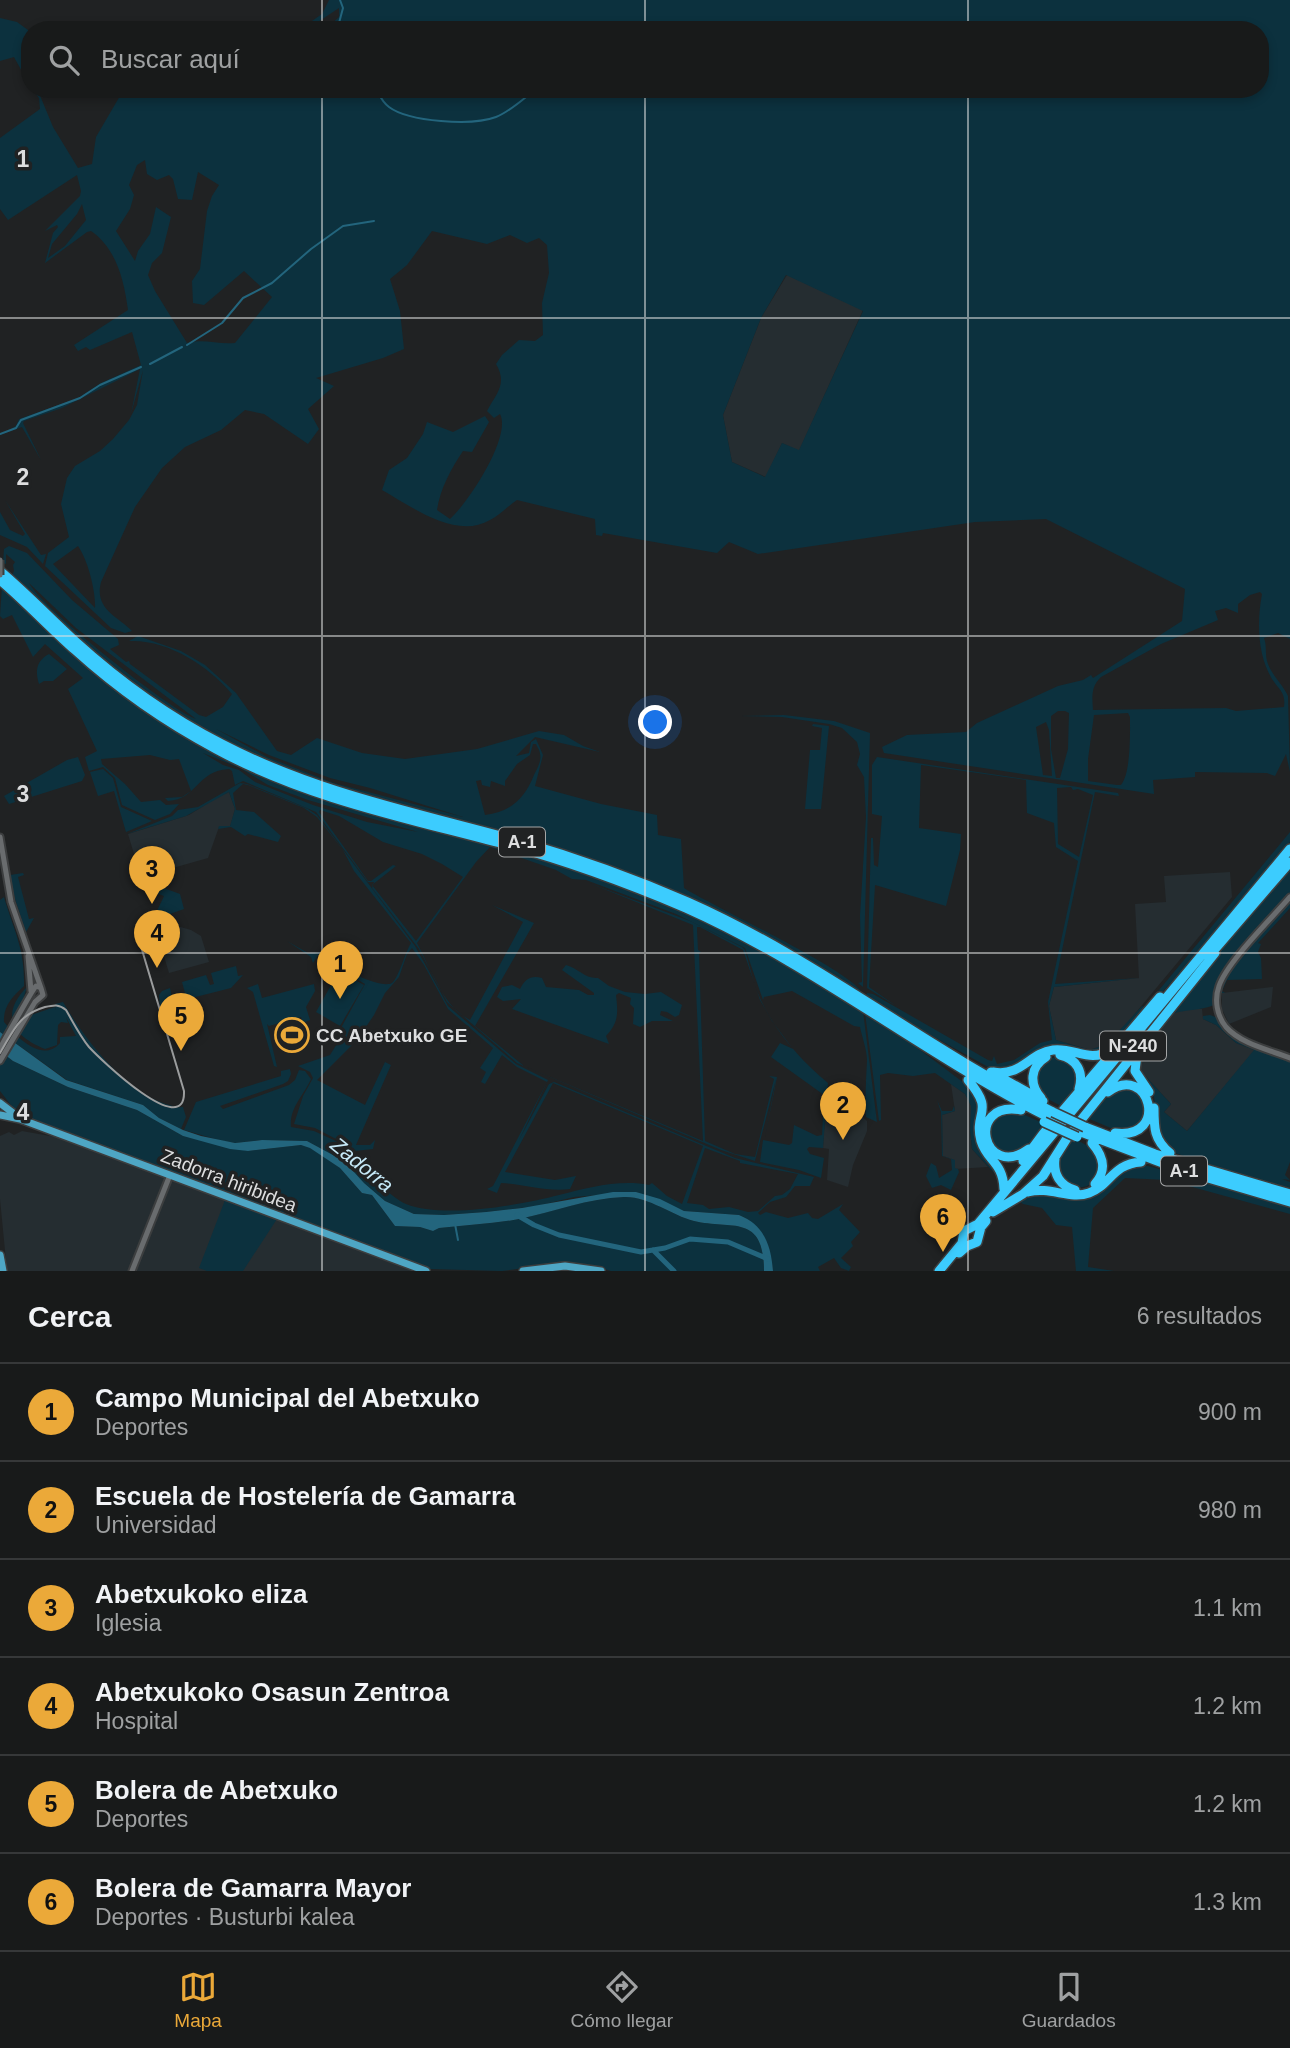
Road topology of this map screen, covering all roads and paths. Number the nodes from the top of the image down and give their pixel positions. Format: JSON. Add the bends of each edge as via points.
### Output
{"nodes":[{"id":1,"x":0,"y":559,"type":"edge"},
{"id":2,"x":0,"y":573,"type":"edge"},
{"id":3,"x":0,"y":580,"type":"edge"},
{"id":4,"x":0,"y":837,"type":"edge"},
{"id":5,"x":1290,"y":849,"type":"edge"},
{"id":6,"x":1290,"y":862,"type":"edge"},
{"id":7,"x":1290,"y":897,"type":"edge"},
{"id":8,"x":1223,"y":929,"type":"junction"},
{"id":9,"x":1223,"y":940,"type":"junction"},
{"id":10,"x":28,"y":952,"type":"junction"},
{"id":11,"x":41,"y":988,"type":"junction"},
{"id":12,"x":31,"y":993,"type":"junction"},
{"id":13,"x":39,"y":998,"type":"junction"},
{"id":14,"x":18,"y":1024,"type":"junction"},
{"id":15,"x":903,"y":1024,"type":"junction"},
{"id":16,"x":914,"y":1040,"type":"junction"},
{"id":17,"x":1120,"y":1043,"type":"junction"},
{"id":18,"x":0,"y":1048,"type":"edge"},
{"id":19,"x":1138,"y":1052,"type":"junction"},
{"id":20,"x":1290,"y":1058,"type":"edge"},
{"id":21,"x":0,"y":1061,"type":"edge"},
{"id":22,"x":989,"y":1071,"type":"junction"},
{"id":23,"x":968,"y":1080,"type":"junction"},
{"id":24,"x":1077,"y":1094,"type":"junction"},
{"id":25,"x":1101,"y":1097,"type":"junction"},
{"id":26,"x":1042,"y":1100,"type":"junction"},
{"id":27,"x":0,"y":1103,"type":"edge"},
{"id":28,"x":1021,"y":1110,"type":"junction"},
{"id":29,"x":0,"y":1115,"type":"edge"},
{"id":30,"x":1051,"y":1115,"type":"junction"},
{"id":31,"x":20,"y":1119,"type":"junction"},
{"id":32,"x":1083,"y":1130,"type":"junction"},
{"id":33,"x":1115,"y":1133,"type":"junction"},
{"id":34,"x":1092,"y":1143,"type":"junction"},
{"id":35,"x":1033,"y":1146,"type":"junction"},
{"id":36,"x":1170,"y":1153,"type":"junction"},
{"id":37,"x":1055,"y":1159,"type":"junction"},
{"id":38,"x":1141,"y":1162,"type":"junction"},
{"id":39,"x":170,"y":1175,"type":"junction"},
{"id":40,"x":1195,"y":1175,"type":"junction"},
{"id":41,"x":1238,"y":1180,"type":"junction"},
{"id":42,"x":1003,"y":1189,"type":"junction"},
{"id":43,"x":1023,"y":1194,"type":"junction"},
{"id":44,"x":1290,"y":1194,"type":"edge"},
{"id":45,"x":998,"y":1199,"type":"junction"},
{"id":46,"x":1290,"y":1202,"type":"edge"},
{"id":47,"x":993,"y":1212,"type":"junction"},
{"id":48,"x":976,"y":1230,"type":"junction"},
{"id":49,"x":966,"y":1242,"type":"junction"},
{"id":50,"x":0,"y":1255,"type":"edge"},
{"id":51,"x":3,"y":1271,"type":"edge"},
{"id":52,"x":132,"y":1271,"type":"edge"},
{"id":53,"x":426,"y":1271,"type":"edge"},
{"id":54,"x":523,"y":1271,"type":"edge"},
{"id":55,"x":601,"y":1271,"type":"edge"},
{"id":56,"x":942,"y":1271,"type":"edge"}],
"edges":[{"from":1,"to":2,"type":"street","bridge":true},
{"from":2,"to":15,"type":"highway","number":"A-1","via":[[112,673],[220,743],[310,783],[559,853],[660,890],[779,948]]},
{"from":3,"to":16,"type":"highway","number":"A-1","via":[[110,679],[217,750],[349,804],[556,859],[655,895],[777,954]]},
{"from":4,"to":10,"type":"street","via":[[9,893]]},
{"from":5,"to":8,"type":"highway","number":"N-240"},
{"from":6,"to":9,"type":"highway","number":"N-240"},
{"from":7,"to":20,"type":"street","via":[[1230,966],[1216,997],[1227,1028]]},
{"from":8,"to":17,"type":"highway"},
{"from":8,"to":45,"type":"highway","number":"N-240"},
{"from":9,"to":19,"type":"highway"},
{"from":9,"to":47,"type":"highway","number":"N-240"},
{"from":10,"to":11,"type":"street"},
{"from":10,"to":12,"type":"street"},
{"from":11,"to":12,"type":"street","via":[[35,987]]},
{"from":11,"to":13,"type":"street"},
{"from":12,"to":13,"type":"street"},
{"from":12,"to":14,"type":"street"},
{"from":13,"to":14,"type":"street"},
{"from":14,"to":18,"type":"street"},
{"from":14,"to":21,"type":"street"},
{"from":15,"to":22,"type":"highway"},
{"from":15,"to":30,"type":"highway","number":"A-1"},
{"from":16,"to":23,"type":"highway"},
{"from":16,"to":30,"type":"highway","number":"A-1","via":[[998,1091]]},
{"from":17,"to":22,"type":"highway","via":[[1099,1056],[1053,1050],[1014,1071]]},
{"from":17,"to":24,"type":"highway"},
{"from":19,"to":25,"type":"highway"},
{"from":19,"to":36,"type":"highway","via":[[1135,1071],[1153,1101],[1155,1134]]},
{"from":22,"to":26,"type":"highway"},
{"from":23,"to":28,"type":"highway"},
{"from":23,"to":42,"type":"highway","via":[[983,1101],[981,1139],[1001,1170]]},
{"from":24,"to":26,"type":"highway","via":[[1081,1078],[1076,1064],[1054,1055],[1040,1061],[1033,1073],[1032,1083]]},
{"from":24,"to":35,"type":"highway"},
{"from":25,"to":33,"type":"highway","via":[[1128,1085],[1148,1100],[1148,1117],[1142,1127],[1132,1133]]},
{"from":25,"to":37,"type":"highway"},
{"from":26,"to":30,"type":"highway"},
{"from":27,"to":31,"type":"main road","name":"Zadorra hiribidea"},
{"from":28,"to":30,"type":"highway"},
{"from":28,"to":35,"type":"highway","via":[[996,1113],[987,1124],[985,1138],[994,1152],[1007,1157],[1021,1155]]},
{"from":29,"to":31,"type":"main road","name":"Zadorra hiribidea"},
{"from":30,"to":32,"type":"highway"},
{"from":30,"to":32,"type":"highway","bridge":true},
{"from":31,"to":39,"type":"main road","name":"Zadorra hiribidea"},
{"from":32,"to":33,"type":"highway"},
{"from":32,"to":34,"type":"highway"},
{"from":32,"to":40,"type":"highway","number":"A-1"},
{"from":32,"to":41,"type":"highway","number":"A-1"},
{"from":33,"to":36,"type":"highway"},
{"from":34,"to":37,"type":"highway","via":[[1103,1167],[1088,1189],[1063,1184],[1056,1174]]},
{"from":34,"to":38,"type":"highway"},
{"from":35,"to":42,"type":"highway"},
{"from":36,"to":41,"type":"highway"},
{"from":37,"to":43,"type":"highway"},
{"from":38,"to":40,"type":"highway"},
{"from":38,"to":43,"type":"highway","via":[[1118,1169],[1086,1194],[1046,1189]]},
{"from":39,"to":52,"type":"street"},
{"from":39,"to":53,"type":"main road","name":"Zadorra hiribidea"},
{"from":40,"to":46,"type":"highway","number":"A-1"},
{"from":41,"to":44,"type":"highway","number":"A-1"},
{"from":42,"to":45,"type":"highway"},
{"from":43,"to":47,"type":"highway"},
{"from":45,"to":48,"type":"highway","number":"N-240"},
{"from":47,"to":48,"type":"highway","number":"N-240"},
{"from":48,"to":49,"type":"highway","number":"N-240","via":[[977,1242]]},
{"from":48,"to":49,"type":"highway","number":"N-240","via":[[964,1231]]},
{"from":49,"to":56,"type":"highway","number":"N-240"},
{"from":50,"to":51,"type":"main road"},
{"from":54,"to":55,"type":"main road","via":[[565,1266]]}]}
